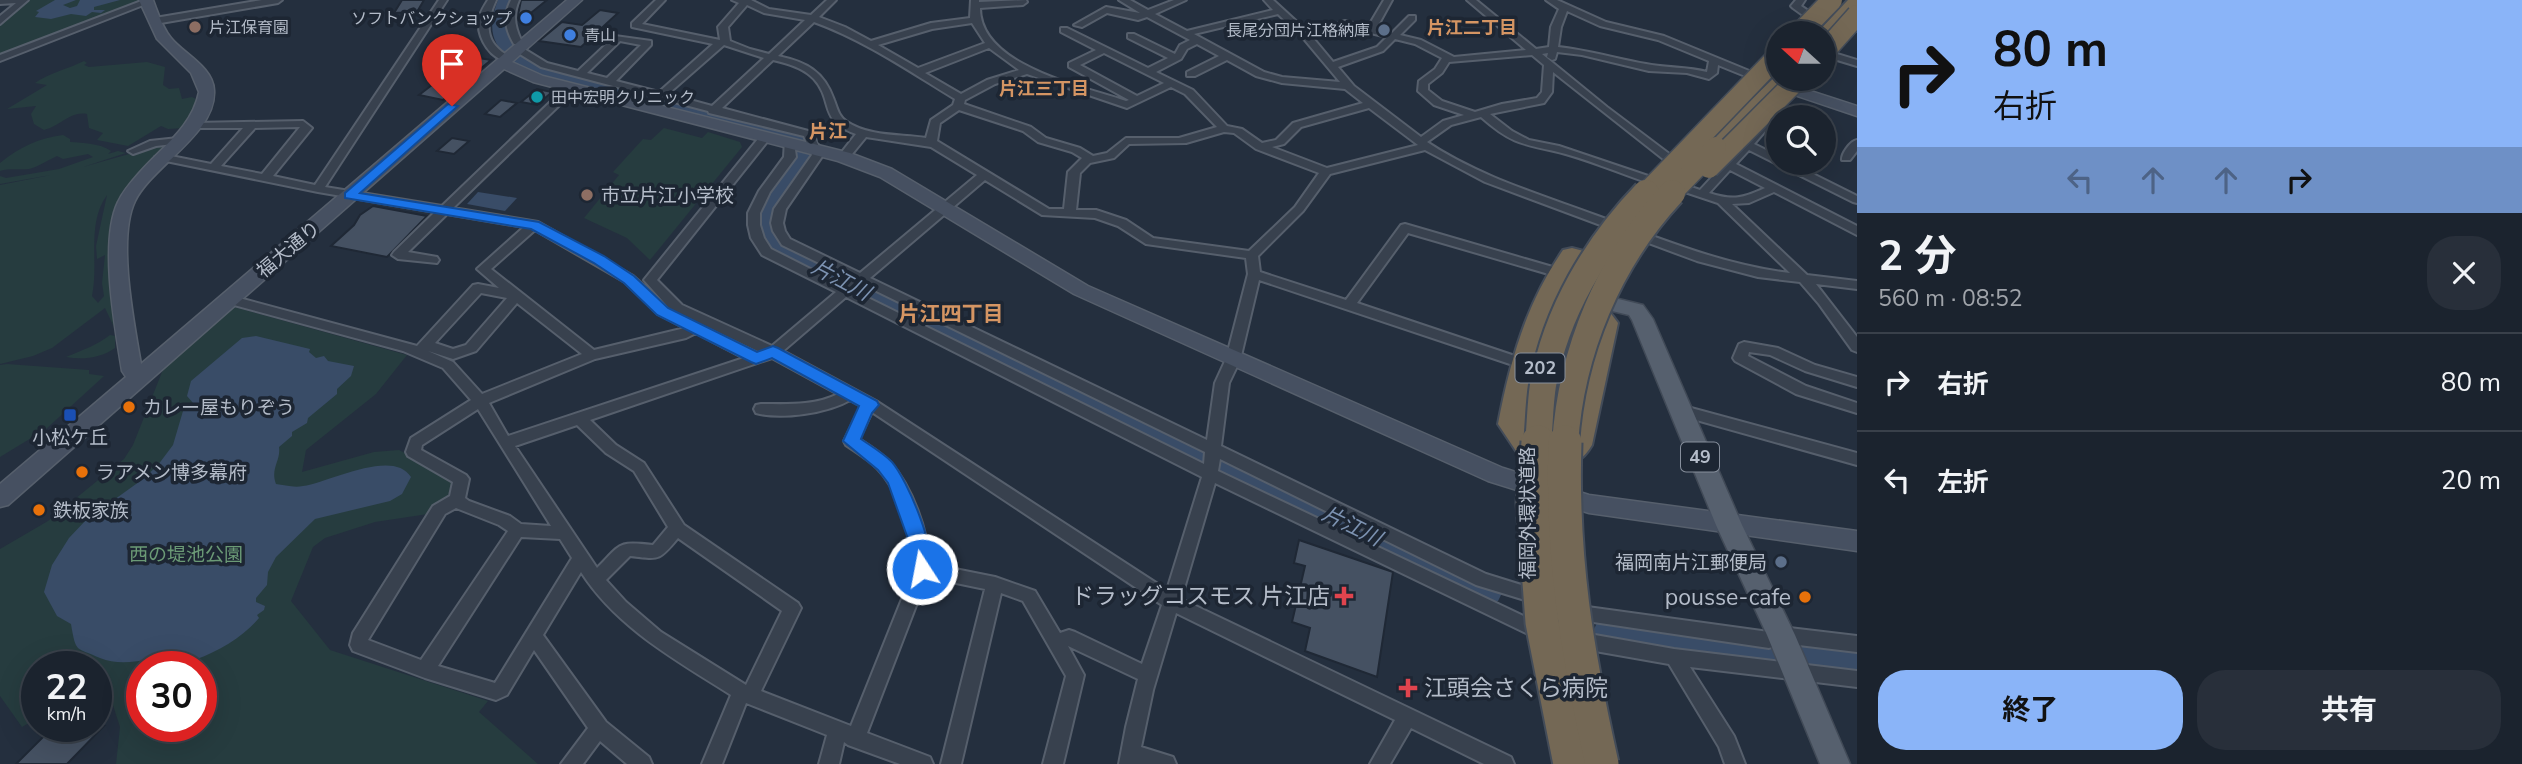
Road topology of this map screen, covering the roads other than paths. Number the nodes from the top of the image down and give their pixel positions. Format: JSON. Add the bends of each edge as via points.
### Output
{"nodes":[{"id":1,"x":211,"y":0,"type":"edge"},
{"id":2,"x":443,"y":0,"type":"edge"},
{"id":3,"x":492,"y":0,"type":"edge"},
{"id":4,"x":515,"y":0,"type":"edge"},
{"id":5,"x":575,"y":0,"type":"edge"},
{"id":6,"x":661,"y":0,"type":"edge"},
{"id":7,"x":736,"y":0,"type":"edge"},
{"id":8,"x":832,"y":0,"type":"edge"},
{"id":9,"x":1123,"y":0,"type":"edge"},
{"id":10,"x":1182,"y":0,"type":"edge"},
{"id":11,"x":1268,"y":0,"type":"edge"},
{"id":12,"x":1388,"y":0,"type":"edge"},
{"id":13,"x":1471,"y":0,"type":"edge"},
{"id":14,"x":1801,"y":0,"type":"edge"},
{"id":15,"x":1832,"y":0,"type":"edge"},
{"id":16,"x":0,"y":1,"type":"edge"},
{"id":17,"x":24,"y":1,"type":"edge"},
{"id":18,"x":146,"y":1,"type":"edge"},
{"id":19,"x":747,"y":1,"type":"edge"},
{"id":20,"x":1552,"y":1,"type":"edge"},
{"id":21,"x":1856,"y":1,"type":"edge"},
{"id":22,"x":278,"y":2,"type":"edge"},
{"id":23,"x":1023,"y":2,"type":"dead end"},
{"id":24,"x":976,"y":3,"type":"edge"},
{"id":25,"x":1280,"y":12,"type":"junction"},
{"id":26,"x":207,"y":13,"type":"junction"},
{"id":27,"x":1148,"y":13,"type":"junction"},
{"id":28,"x":1857,"y":15,"type":"edge"},
{"id":29,"x":812,"y":18,"type":"junction"},
{"id":30,"x":1412,"y":18,"type":"dead end"},
{"id":31,"x":975,"y":20,"type":"junction"},
{"id":32,"x":0,"y":21,"type":"edge"},
{"id":33,"x":155,"y":21,"type":"junction"},
{"id":34,"x":1812,"y":21,"type":"edge"},
{"id":35,"x":1817,"y":21,"type":"edge"},
{"id":36,"x":1822,"y":21,"type":"edge"},
{"id":37,"x":1826,"y":21,"type":"edge"},
{"id":38,"x":1079,"y":25,"type":"dead end"},
{"id":39,"x":1064,"y":30,"type":"dead end"},
{"id":40,"x":1371,"y":30,"type":"junction"},
{"id":41,"x":1836,"y":30,"type":"edge"},
{"id":42,"x":1857,"y":31,"type":"edge"},
{"id":43,"x":1184,"y":34,"type":"junction"},
{"id":44,"x":1131,"y":36,"type":"dead end"},
{"id":45,"x":1393,"y":36,"type":"junction"},
{"id":46,"x":1307,"y":37,"type":"junction"},
{"id":47,"x":1836,"y":39,"type":"edge"},
{"id":48,"x":1196,"y":41,"type":"junction"},
{"id":49,"x":722,"y":42,"type":"junction"},
{"id":50,"x":870,"y":44,"type":"junction"},
{"id":51,"x":990,"y":44,"type":"junction"},
{"id":52,"x":1554,"y":49,"type":"junction"},
{"id":53,"x":1103,"y":50,"type":"junction"},
{"id":54,"x":1766,"y":50,"type":"edge"},
{"id":55,"x":1536,"y":53,"type":"junction"},
{"id":56,"x":513,"y":54,"type":"junction"},
{"id":57,"x":1836,"y":56,"type":"edge"},
{"id":58,"x":769,"y":57,"type":"junction"},
{"id":59,"x":1225,"y":57,"type":"junction"},
{"id":60,"x":0,"y":58,"type":"edge"},
{"id":61,"x":1176,"y":58,"type":"junction"},
{"id":62,"x":1447,"y":58,"type":"junction"},
{"id":63,"x":1714,"y":61,"type":"junction"},
{"id":64,"x":1550,"y":63,"type":"junction"},
{"id":65,"x":1857,"y":63,"type":"edge"},
{"id":66,"x":1332,"y":66,"type":"junction"},
{"id":67,"x":1027,"y":71,"type":"junction"},
{"id":68,"x":918,"y":72,"type":"junction"},
{"id":69,"x":1147,"y":72,"type":"junction"},
{"id":70,"x":1191,"y":74,"type":"dead end"},
{"id":71,"x":1766,"y":74,"type":"edge"},
{"id":72,"x":575,"y":81,"type":"junction"},
{"id":73,"x":608,"y":83,"type":"junction"},
{"id":74,"x":1170,"y":84,"type":"junction"},
{"id":75,"x":1766,"y":84,"type":"edge"},
{"id":76,"x":1766,"y":85,"type":"edge"},
{"id":77,"x":1348,"y":86,"type":"junction"},
{"id":78,"x":1772,"y":91,"type":"edge"},
{"id":79,"x":1810,"y":91,"type":"edge"},
{"id":80,"x":660,"y":96,"type":"junction"},
{"id":81,"x":1137,"y":100,"type":"junction"},
{"id":82,"x":959,"y":102,"type":"junction"},
{"id":83,"x":1371,"y":104,"type":"junction"},
{"id":84,"x":1857,"y":111,"type":"edge"},
{"id":85,"x":709,"y":115,"type":"junction"},
{"id":86,"x":1480,"y":115,"type":"junction"},
{"id":87,"x":193,"y":126,"type":"junction"},
{"id":88,"x":250,"y":127,"type":"junction"},
{"id":89,"x":1223,"y":127,"type":"junction"},
{"id":90,"x":863,"y":133,"type":"junction"},
{"id":91,"x":766,"y":136,"type":"junction"},
{"id":92,"x":178,"y":141,"type":"junction"},
{"id":93,"x":931,"y":143,"type":"junction"},
{"id":94,"x":1857,"y":143,"type":"edge"},
{"id":95,"x":1423,"y":144,"type":"junction"},
{"id":96,"x":1748,"y":145,"type":"junction"},
{"id":97,"x":802,"y":146,"type":"junction"},
{"id":98,"x":1260,"y":147,"type":"junction"},
{"id":99,"x":133,"y":151,"type":"dead end"},
{"id":100,"x":1766,"y":154,"type":"edge"},
{"id":101,"x":161,"y":157,"type":"junction"},
{"id":102,"x":844,"y":157,"type":"junction"},
{"id":103,"x":1846,"y":158,"type":"dead end"},
{"id":104,"x":1091,"y":159,"type":"junction"},
{"id":105,"x":1730,"y":165,"type":"junction"},
{"id":106,"x":214,"y":167,"type":"junction"},
{"id":107,"x":1326,"y":172,"type":"junction"},
{"id":108,"x":984,"y":175,"type":"junction"},
{"id":109,"x":1807,"y":175,"type":"edge"},
{"id":110,"x":265,"y":178,"type":"junction"},
{"id":111,"x":1676,"y":181,"type":"junction"},
{"id":112,"x":1774,"y":188,"type":"junction"},
{"id":113,"x":318,"y":189,"type":"junction"},
{"id":114,"x":350,"y":195,"type":"junction"},
{"id":115,"x":1857,"y":200,"type":"edge"},
{"id":116,"x":1722,"y":201,"type":"junction"},
{"id":117,"x":943,"y":209,"type":"junction"},
{"id":118,"x":444,"y":210,"type":"junction"},
{"id":119,"x":1070,"y":212,"type":"junction"},
{"id":120,"x":534,"y":225,"type":"junction"},
{"id":121,"x":1627,"y":227,"type":"junction"},
{"id":122,"x":1857,"y":231,"type":"edge"},
{"id":123,"x":1252,"y":255,"type":"junction"},
{"id":124,"x":433,"y":260,"type":"dead end"},
{"id":125,"x":1586,"y":260,"type":"junction"},
{"id":126,"x":1559,"y":273,"type":"junction"},
{"id":127,"x":1254,"y":274,"type":"junction"},
{"id":128,"x":859,"y":278,"type":"junction"},
{"id":129,"x":1805,"y":280,"type":"junction"},
{"id":130,"x":1857,"y":285,"type":"edge"},
{"id":131,"x":845,"y":290,"type":"junction"},
{"id":132,"x":516,"y":296,"type":"junction"},
{"id":133,"x":228,"y":299,"type":"junction"},
{"id":134,"x":1596,"y":305,"type":"junction"},
{"id":135,"x":1348,"y":306,"type":"junction"},
{"id":136,"x":694,"y":328,"type":"junction"},
{"id":137,"x":1857,"y":347,"type":"edge"},
{"id":138,"x":423,"y":349,"type":"junction"},
{"id":139,"x":773,"y":352,"type":"junction"},
{"id":140,"x":592,"y":355,"type":"junction"},
{"id":141,"x":756,"y":358,"type":"junction"},
{"id":142,"x":1233,"y":360,"type":"junction"},
{"id":143,"x":1522,"y":363,"type":"junction"},
{"id":144,"x":141,"y":374,"type":"junction"},
{"id":145,"x":1857,"y":382,"type":"edge"},
{"id":146,"x":850,"y":393,"type":"junction"},
{"id":147,"x":480,"y":401,"type":"junction"},
{"id":148,"x":871,"y":405,"type":"junction"},
{"id":149,"x":1857,"y":408,"type":"edge"},
{"id":150,"x":761,"y":409,"type":"dead end"},
{"id":151,"x":1680,"y":410,"type":"junction"},
{"id":152,"x":578,"y":417,"type":"junction"},
{"id":153,"x":505,"y":443,"type":"junction"},
{"id":154,"x":1526,"y":443,"type":"junction"},
{"id":155,"x":1214,"y":449,"type":"junction"},
{"id":156,"x":1857,"y":459,"type":"edge"},
{"id":157,"x":1210,"y":474,"type":"junction"},
{"id":158,"x":1524,"y":484,"type":"junction"},
{"id":159,"x":4,"y":489,"type":"edge"},
{"id":160,"x":1561,"y":496,"type":"junction"},
{"id":161,"x":457,"y":500,"type":"junction"},
{"id":162,"x":1729,"y":525,"type":"junction"},
{"id":163,"x":677,"y":528,"type":"junction"},
{"id":164,"x":516,"y":530,"type":"junction"},
{"id":165,"x":563,"y":533,"type":"junction"},
{"id":166,"x":1857,"y":541,"type":"edge"},
{"id":167,"x":580,"y":559,"type":"junction"},
{"id":168,"x":922,"y":569,"type":"junction"},
{"id":169,"x":594,"y":578,"type":"junction"},
{"id":170,"x":995,"y":584,"type":"junction"},
{"id":171,"x":1527,"y":591,"type":"junction"},
{"id":172,"x":1171,"y":602,"type":"junction"},
{"id":173,"x":1568,"y":611,"type":"junction"},
{"id":174,"x":1532,"y":628,"type":"junction"},
{"id":175,"x":534,"y":636,"type":"junction"},
{"id":176,"x":1571,"y":639,"type":"junction"},
{"id":177,"x":1058,"y":640,"type":"junction"},
{"id":178,"x":1857,"y":644,"type":"edge"},
{"id":179,"x":1788,"y":653,"type":"junction"},
{"id":180,"x":1674,"y":657,"type":"junction"},
{"id":181,"x":425,"y":670,"type":"junction"},
{"id":182,"x":1148,"y":675,"type":"junction"},
{"id":183,"x":1857,"y":679,"type":"edge"},
{"id":184,"x":745,"y":694,"type":"junction"},
{"id":185,"x":1407,"y":717,"type":"junction"},
{"id":186,"x":599,"y":728,"type":"junction"},
{"id":187,"x":846,"y":735,"type":"junction"},
{"id":188,"x":1129,"y":758,"type":"edge"},
{"id":189,"x":571,"y":764,"type":"edge"},
{"id":190,"x":642,"y":764,"type":"edge"},
{"id":191,"x":712,"y":764,"type":"edge"},
{"id":192,"x":829,"y":764,"type":"edge"},
{"id":193,"x":923,"y":764,"type":"edge"},
{"id":194,"x":951,"y":764,"type":"edge"},
{"id":195,"x":1053,"y":764,"type":"edge"},
{"id":196,"x":1166,"y":764,"type":"edge"},
{"id":197,"x":1380,"y":764,"type":"edge"},
{"id":198,"x":1504,"y":764,"type":"edge"},
{"id":199,"x":1555,"y":764,"type":"edge"},
{"id":200,"x":1570,"y":764,"type":"edge"},
{"id":201,"x":1600,"y":764,"type":"edge"},
{"id":202,"x":1735,"y":764,"type":"edge"},
{"id":203,"x":1835,"y":764,"type":"edge"}],
"edges":[{"from":1,"to":26,"type":"street"},
{"from":2,"to":113,"type":"street"},
{"from":3,"to":56,"type":"street","via":[[482,24],[494,51]]},
{"from":4,"to":56,"type":"street","via":[[509,17],[517,42]]},
{"from":5,"to":56,"type":"street","name":"福大通り"},
{"from":6,"to":49,"type":"street","via":[[635,25]]},
{"from":7,"to":19,"type":"street"},
{"from":8,"to":29,"type":"street"},
{"from":9,"to":27,"type":"street"},
{"from":10,"to":27,"type":"street"},
{"from":11,"to":25,"type":"street"},
{"from":12,"to":40,"type":"street"},
{"from":13,"to":55,"type":"street"},
{"from":14,"to":35,"type":"street","via":[[1796,6]]},
{"from":15,"to":34,"type":"highway","bridge":true},
{"from":15,"to":36,"type":"highway"},
{"from":16,"to":17,"type":"street"},
{"from":17,"to":32,"type":"street"},
{"from":18,"to":33,"type":"street"},
{"from":18,"to":60,"type":"street"},
{"from":19,"to":29,"type":"street","via":[[767,11]]},
{"from":19,"to":49,"type":"street","via":[[723,27]]},
{"from":20,"to":52,"type":"street","via":[[1564,8]]},
{"from":20,"to":63,"type":"street","via":[[1603,24],[1661,38]]},
{"from":21,"to":37,"type":"highway"},
{"from":22,"to":26,"type":"street"},
{"from":23,"to":24,"type":"street"},
{"from":24,"to":31,"type":"street"},
{"from":25,"to":43,"type":"street"},
{"from":25,"to":46,"type":"street"},
{"from":26,"to":33,"type":"street"},
{"from":27,"to":38,"type":"street","via":[[1131,17],[1106,10]]},
{"from":27,"to":43,"type":"street"},
{"from":28,"to":47,"type":"highway","bridge":true},
{"from":29,"to":50,"type":"street"},
{"from":29,"to":58,"type":"street"},
{"from":30,"to":45,"type":"street"},
{"from":31,"to":50,"type":"street","via":[[931,26]]},
{"from":31,"to":51,"type":"street"},
{"from":33,"to":87,"type":"street","via":[[166,41],[202,77],[207,90]]},
{"from":39,"to":53,"type":"street"},
{"from":40,"to":45,"type":"street"},
{"from":40,"to":46,"type":"street","via":[[1345,24]]},
{"from":41,"to":42,"type":"street"},
{"from":43,"to":48,"type":"street"},
{"from":44,"to":61,"type":"street"},
{"from":45,"to":62,"type":"street"},
{"from":45,"to":66,"type":"street","via":[[1380,49]]},
{"from":46,"to":66,"type":"street"},
{"from":48,"to":59,"type":"street"},
{"from":48,"to":61,"type":"street","via":[[1183,47]]},
{"from":49,"to":58,"type":"street"},
{"from":49,"to":80,"type":"street"},
{"from":50,"to":68,"type":"street"},
{"from":51,"to":67,"type":"street"},
{"from":51,"to":68,"type":"street"},
{"from":52,"to":55,"type":"street"},
{"from":52,"to":63,"type":"street","via":[[1709,76]]},
{"from":52,"to":64,"type":"street"},
{"from":53,"to":69,"type":"street"},
{"from":53,"to":81,"type":"street","via":[[1072,65]]},
{"from":54,"to":121,"type":"highway","bridge":true,"via":[[1651,177]]},
{"from":55,"to":62,"type":"street"},
{"from":55,"to":64,"type":"street"},
{"from":56,"to":72,"type":"street","via":[[538,79]]},
{"from":56,"to":114,"type":"street","name":"福大通り"},
{"from":57,"to":65,"type":"street"},
{"from":58,"to":85,"type":"street"},
{"from":58,"to":90,"type":"street","via":[[796,63],[815,74],[841,124]]},
{"from":59,"to":70,"type":"street"},
{"from":59,"to":77,"type":"street","via":[[1282,80]]},
{"from":61,"to":69,"type":"street"},
{"from":62,"to":86,"type":"street","via":[[1423,83],[1423,91],[1438,103]]},
{"from":63,"to":71,"type":"street"},
{"from":64,"to":86,"type":"street","via":[[1547,92],[1540,100]]},
{"from":64,"to":111,"type":"street"},
{"from":66,"to":77,"type":"street"},
{"from":67,"to":81,"type":"street","via":[[1127,105]]},
{"from":67,"to":82,"type":"street","via":[[991,82]]},
{"from":68,"to":82,"type":"street"},
{"from":69,"to":74,"type":"street"},
{"from":72,"to":73,"type":"street"},
{"from":72,"to":73,"type":"street","via":[[618,38],[648,43]]},
{"from":72,"to":85,"type":"street"},
{"from":72,"to":118,"type":"street"},
{"from":73,"to":80,"type":"street"},
{"from":74,"to":81,"type":"street"},
{"from":74,"to":89,"type":"street","via":[[1189,92]]},
{"from":75,"to":121,"type":"highway","bridge":true},
{"from":76,"to":111,"type":"highway","name":"福岡外環状道路","number":"202"},
{"from":77,"to":83,"type":"street"},
{"from":78,"to":96,"type":"street","via":[[1769,118]]},
{"from":79,"to":84,"type":"street"},
{"from":80,"to":85,"type":"street"},
{"from":82,"to":93,"type":"street","via":[[935,122]]},
{"from":82,"to":104,"type":"street"},
{"from":83,"to":95,"type":"street"},
{"from":83,"to":98,"type":"street","via":[[1297,125],[1280,142]]},
{"from":85,"to":91,"type":"street"},
{"from":85,"to":97,"type":"street","via":[[798,130],[808,134]]},
{"from":86,"to":95,"type":"street","via":[[1447,123]]},
{"from":86,"to":111,"type":"street","via":[[1518,142],[1529,141]]},
{"from":87,"to":88,"type":"street"},
{"from":87,"to":92,"type":"street"},
{"from":88,"to":106,"type":"street"},
{"from":88,"to":110,"type":"street","via":[[303,124],[307,128]]},
{"from":89,"to":98,"type":"street","via":[[1243,132]]},
{"from":89,"to":104,"type":"street","via":[[1187,140],[1126,141],[1110,156]]},
{"from":90,"to":93,"type":"street"},
{"from":90,"to":102,"type":"street"},
{"from":91,"to":97,"type":"street"},
{"from":91,"to":139,"type":"street","via":[[649,280],[677,308]]},
{"from":92,"to":99,"type":"street"},
{"from":92,"to":101,"type":"street"},
{"from":93,"to":108,"type":"street"},
{"from":94,"to":103,"type":"street"},
{"from":95,"to":107,"type":"street"},
{"from":95,"to":121,"type":"street","via":[[1489,180]]},
{"from":96,"to":100,"type":"street"},
{"from":96,"to":105,"type":"street"},
{"from":97,"to":102,"type":"street"},
{"from":97,"to":128,"type":"street","via":[[818,155],[780,209],[777,232],[786,242]]},
{"from":97,"to":131,"type":"street","via":[[753,210],[753,228],[766,252]]},
{"from":98,"to":107,"type":"street"},
{"from":101,"to":106,"type":"street"},
{"from":101,"to":144,"type":"street","via":[[134,188],[121,216],[125,331],[132,371]]},
{"from":102,"to":117,"type":"street","via":[[886,173]]},
{"from":104,"to":119,"type":"street","via":[[1074,172]]},
{"from":105,"to":111,"type":"street"},
{"from":105,"to":112,"type":"street"},
{"from":106,"to":110,"type":"street"},
{"from":107,"to":123,"type":"street","via":[[1299,209]]},
{"from":108,"to":117,"type":"street"},
{"from":108,"to":119,"type":"street","via":[[1046,212]]},
{"from":109,"to":115,"type":"street"},
{"from":110,"to":113,"type":"street"},
{"from":111,"to":116,"type":"street"},
{"from":111,"to":121,"type":"highway","name":"福岡外環状道路","number":"202"},
{"from":112,"to":116,"type":"street","via":[[1745,201]]},
{"from":112,"to":122,"type":"street"},
{"from":113,"to":114,"type":"street"},
{"from":114,"to":118,"type":"street"},
{"from":114,"to":133,"type":"street","name":"福大通り"},
{"from":116,"to":129,"type":"street"},
{"from":117,"to":128,"type":"street"},
{"from":117,"to":142,"type":"street","via":[[1081,290]]},
{"from":118,"to":120,"type":"street"},
{"from":118,"to":124,"type":"street","via":[[398,255]]},
{"from":119,"to":123,"type":"street","via":[[1122,223],[1150,241]]},
{"from":120,"to":132,"type":"street","via":[[483,269]]},
{"from":120,"to":136,"type":"street","via":[[629,279],[663,311]]},
{"from":121,"to":125,"type":"highway","name":"福岡外環状道路","number":"202"},
{"from":121,"to":129,"type":"street","via":[[1712,261]]},
{"from":121,"to":134,"type":"highway","name":"福岡外環状道路","number":"202"},
{"from":121,"to":200,"type":"highway","bridge":true,"via":[[1583,274],[1543,384],[1533,503],[1536,556],[1542,622]]},
{"from":121,"to":201,"type":"highway","bridge":true,"via":[[1624,252],[1593,310],[1570,392],[1565,440],[1562,509],[1567,564]]},
{"from":123,"to":127,"type":"street"},
{"from":125,"to":126,"type":"highway","via":[[1572,256]]},
{"from":125,"to":154,"type":"highway","name":"福岡外環状道路","number":"202","via":[[1560,306],[1540,366]]},
{"from":126,"to":135,"type":"street","via":[[1405,228]]},
{"from":126,"to":143,"type":"highway"},
{"from":127,"to":135,"type":"street"},
{"from":127,"to":142,"type":"street"},
{"from":128,"to":131,"type":"street"},
{"from":128,"to":155,"type":"street"},
{"from":129,"to":130,"type":"street"},
{"from":129,"to":137,"type":"street"},
{"from":131,"to":139,"type":"street"},
{"from":131,"to":157,"type":"street"},
{"from":132,"to":138,"type":"street","via":[[471,348],[453,354]]},
{"from":132,"to":138,"type":"street","via":[[478,288]]},
{"from":132,"to":140,"type":"street"},
{"from":133,"to":138,"type":"street"},
{"from":133,"to":144,"type":"street","name":"福大通り"},
{"from":134,"to":151,"type":"main road","number":"49","via":[[1636,310]]},
{"from":134,"to":160,"type":"highway","name":"福岡外環状道路","number":"202","via":[[1572,374],[1560,457]]},
{"from":135,"to":143,"type":"street"},
{"from":136,"to":140,"type":"street"},
{"from":136,"to":141,"type":"street"},
{"from":138,"to":147,"type":"street","via":[[448,365]]},
{"from":139,"to":141,"type":"street"},
{"from":139,"to":146,"type":"street"},
{"from":140,"to":147,"type":"street"},
{"from":141,"to":152,"type":"street"},
{"from":142,"to":155,"type":"street","via":[[1219,398]]},
{"from":142,"to":158,"type":"street"},
{"from":143,"to":154,"type":"highway","via":[[1513,424]]},
{"from":144,"to":159,"type":"street","name":"福大通り"},
{"from":145,"to":149,"type":"street","via":[[1773,351],[1744,347],[1740,358],[1801,390]]},
{"from":146,"to":148,"type":"street"},
{"from":146,"to":150,"type":"street","via":[[800,410]]},
{"from":147,"to":153,"type":"street"},
{"from":147,"to":161,"type":"street","via":[[416,442],[413,452],[461,479]]},
{"from":148,"to":168,"type":"street","via":[[851,441],[884,465],[895,480],[922,553]]},
{"from":148,"to":172,"type":"street"},
{"from":151,"to":156,"type":"street"},
{"from":151,"to":162,"type":"main road","number":"49"},
{"from":152,"to":153,"type":"street"},
{"from":152,"to":163,"type":"street","via":[[611,449],[639,467]]},
{"from":153,"to":165,"type":"street"},
{"from":154,"to":158,"type":"highway","name":"福岡外環状道路","number":"202"},
{"from":155,"to":157,"type":"street"},
{"from":155,"to":171,"type":"street","via":[[1482,580]]},
{"from":157,"to":172,"type":"street"},
{"from":157,"to":174,"type":"street"},
{"from":158,"to":160,"type":"street"},
{"from":158,"to":171,"type":"highway","name":"福岡外環状道路","number":"202"},
{"from":160,"to":162,"type":"street"},
{"from":160,"to":173,"type":"highway","name":"福岡外環状道路","number":"202"},
{"from":161,"to":164,"type":"street","via":[[467,509],[511,523]]},
{"from":161,"to":181,"type":"street","via":[[439,510],[359,639],[359,645]]},
{"from":162,"to":166,"type":"street"},
{"from":162,"to":179,"type":"main road","number":"49"},
{"from":163,"to":169,"type":"street","via":[[657,552],[626,549]]},
{"from":163,"to":184,"type":"street","via":[[792,608]]},
{"from":164,"to":165,"type":"street"},
{"from":164,"to":181,"type":"street"},
{"from":165,"to":167,"type":"street"},
{"from":167,"to":169,"type":"street"},
{"from":167,"to":175,"type":"street"},
{"from":168,"to":170,"type":"street"},
{"from":168,"to":187,"type":"street"},
{"from":169,"to":184,"type":"street","via":[[655,638]]},
{"from":170,"to":177,"type":"street","via":[[1030,596]]},
{"from":170,"to":194,"type":"street"},
{"from":171,"to":173,"type":"street"},
{"from":171,"to":174,"type":"highway","name":"福岡外環状道路","number":"202"},
{"from":172,"to":182,"type":"street"},
{"from":172,"to":185,"type":"street"},
{"from":173,"to":176,"type":"highway","name":"福岡外環状道路","number":"202"},
{"from":173,"to":179,"type":"street","via":[[1769,640]]},
{"from":174,"to":199,"type":"highway","name":"福岡外環状道路","number":"202"},
{"from":175,"to":181,"type":"street","via":[[496,692]]},
{"from":175,"to":186,"type":"street"},
{"from":176,"to":180,"type":"street"},
{"from":176,"to":201,"type":"highway","name":"福岡外環状道路","number":"202"},
{"from":177,"to":182,"type":"street","via":[[1069,638]]},
{"from":177,"to":195,"type":"street","via":[[1075,675]]},
{"from":178,"to":179,"type":"street"},
{"from":179,"to":180,"type":"street"},
{"from":179,"to":183,"type":"street"},
{"from":179,"to":203,"type":"main road","number":"49"},
{"from":180,"to":202,"type":"street","via":[[1727,742]]},
{"from":182,"to":188,"type":"street"},
{"from":184,"to":187,"type":"street"},
{"from":184,"to":191,"type":"street"},
{"from":185,"to":197,"type":"street"},
{"from":185,"to":198,"type":"street"},
{"from":186,"to":189,"type":"street"},
{"from":186,"to":190,"type":"street"},
{"from":187,"to":192,"type":"street"},
{"from":187,"to":193,"type":"street"},
{"from":188,"to":196,"type":"street"}]}
